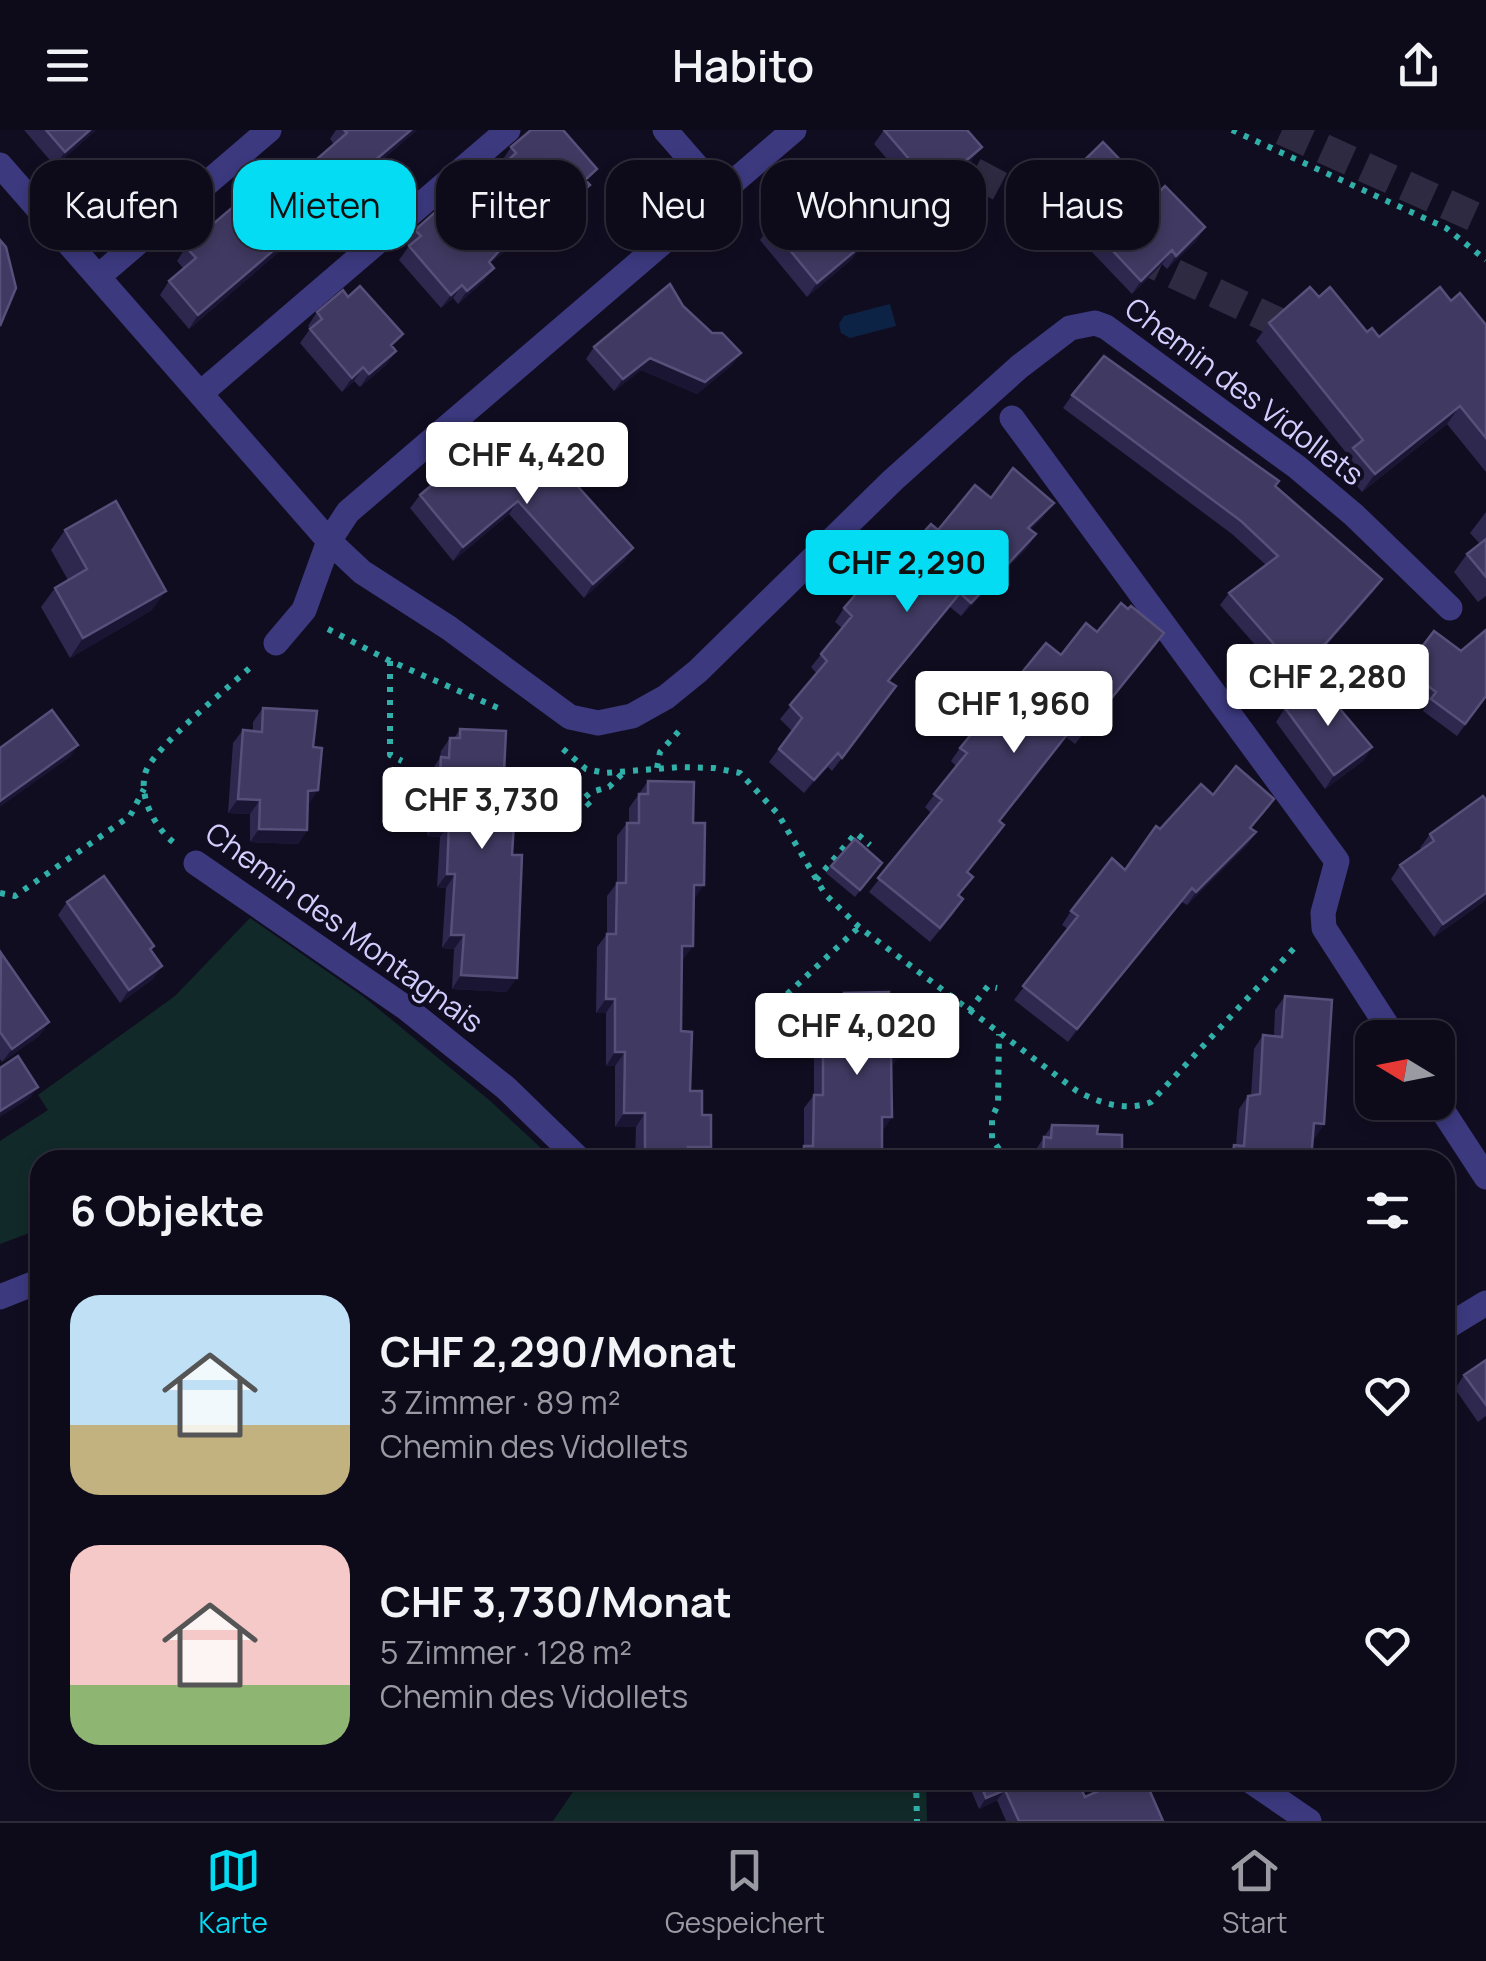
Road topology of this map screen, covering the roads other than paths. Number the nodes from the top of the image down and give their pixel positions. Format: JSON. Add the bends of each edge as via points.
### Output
{"nodes":[{"id":1,"x":269,"y":130,"type":"edge"},
{"id":2,"x":508,"y":130,"type":"edge"},
{"id":3,"x":665,"y":130,"type":"edge"},
{"id":4,"x":794,"y":130,"type":"edge"},
{"id":5,"x":691,"y":160,"type":"edge"},
{"id":6,"x":0,"y":165,"type":"edge"},
{"id":7,"x":741,"y":175,"type":"edge"},
{"id":8,"x":654,"y":250,"type":"edge"},
{"id":9,"x":99,"y":276,"type":"junction"},
{"id":10,"x":201,"y":392,"type":"junction"},
{"id":11,"x":1012,"y":418,"type":"dead end"},
{"id":12,"x":329,"y":541,"type":"junction"},
{"id":13,"x":1450,"y":608,"type":"dead end"},
{"id":14,"x":276,"y":643,"type":"road end"},
{"id":15,"x":196,"y":863,"type":"road end"},
{"id":16,"x":1383,"y":1020,"type":"edge"},
{"id":17,"x":1449,"y":1120,"type":"edge"},
{"id":18,"x":570,"y":1150,"type":"edge"},
{"id":19,"x":1486,"y":1178,"type":"edge"},
{"id":20,"x":30,"y":1285,"type":"edge"},
{"id":21,"x":0,"y":1297,"type":"edge"},
{"id":22,"x":1486,"y":1303,"type":"edge"},
{"id":23,"x":1455,"y":1322,"type":"edge"},
{"id":24,"x":1264,"y":1790,"type":"edge"},
{"id":25,"x":1309,"y":1821,"type":"edge"}],
"edges":[{"from":1,"to":9,"type":"street"},
{"from":2,"to":10,"type":"street"},
{"from":3,"to":5,"type":"street"},
{"from":4,"to":7,"type":"street"},
{"from":6,"to":9,"type":"street","name":"Chemin des Vidollets"},
{"from":8,"to":12,"type":"street","via":[[348,512]]},
{"from":9,"to":10,"type":"street","name":"Chemin des Vidollets"},
{"from":10,"to":12,"type":"street","name":"Chemin des Vidollets"},
{"from":11,"to":16,"type":"street","via":[[1337,862],[1324,928]]},
{"from":12,"to":13,"type":"street","name":"Chemin des Vidollets","via":[[362,572],[570,717],[598,723],[632,716],[698,671],[1019,367],[1070,328],[1095,323],[1297,467]]},
{"from":12,"to":14,"type":"street","via":[[304,610]]},
{"from":15,"to":18,"type":"street","name":"Chemin des Montagnais","via":[[406,1008],[506,1088]]},
{"from":17,"to":19,"type":"street"},
{"from":20,"to":21,"type":"street"},
{"from":22,"to":23,"type":"street"},
{"from":24,"to":25,"type":"street"}]}
